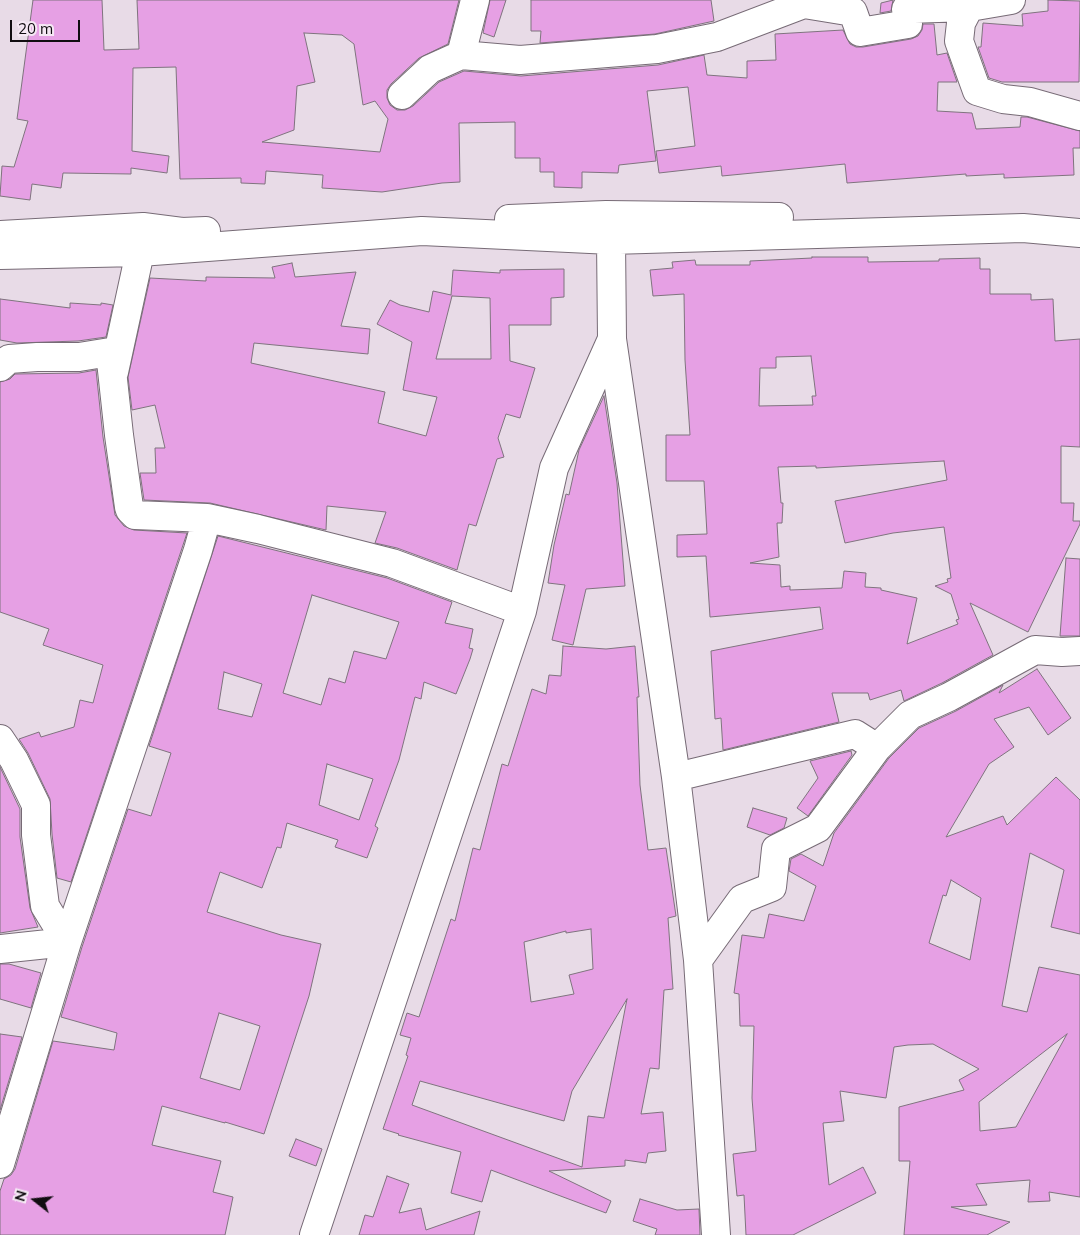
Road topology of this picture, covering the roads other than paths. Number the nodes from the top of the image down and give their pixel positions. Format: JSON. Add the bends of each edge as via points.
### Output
{"nodes":[{"id":1,"x":475,"y":0,"type":"edge"},
{"id":2,"x":1011,"y":0,"type":"edge"},
{"id":3,"x":971,"y":4,"type":"edge"},
{"id":4,"x":461,"y":55,"type":"junction"},
{"id":5,"x":402,"y":95,"type":"dead end"},
{"id":6,"x":1080,"y":116,"type":"edge"},
{"id":7,"x":1080,"y":222,"type":"edge"},
{"id":8,"x":1080,"y":233,"type":"edge"},
{"id":9,"x":0,"y":236,"type":"edge"},
{"id":10,"x":611,"y":240,"type":"junction"},
{"id":11,"x":140,"y":252,"type":"junction"},
{"id":12,"x":0,"y":255,"type":"edge"},
{"id":13,"x":612,"y":339,"type":"junction"},
{"id":14,"x":0,"y":367,"type":"edge"},
{"id":15,"x":113,"y":376,"type":"junction"},
{"id":16,"x":207,"y":518,"type":"junction"},
{"id":17,"x":522,"y":611,"type":"junction"},
{"id":18,"x":1080,"y":651,"type":"edge"},
{"id":19,"x":0,"y":740,"type":"edge"},
{"id":20,"x":877,"y":748,"type":"junction"},
{"id":21,"x":676,"y":777,"type":"junction"},
{"id":22,"x":67,"y":942,"type":"junction"},
{"id":23,"x":0,"y":949,"type":"edge"},
{"id":24,"x":698,"y":960,"type":"junction"},
{"id":25,"x":0,"y":1164,"type":"edge"},
{"id":26,"x":314,"y":1235,"type":"edge"},
{"id":27,"x":716,"y":1235,"type":"edge"}],
"edges":[{"from":1,"to":4,"type":"street"},
{"from":2,"to":3,"type":"street"},
{"from":3,"to":4,"type":"street","via":[[906,9],[908,24],[860,32],[853,12],[804,4],[716,37],[657,49],[520,60]]},
{"from":3,"to":6,"type":"street","via":[[961,23],[959,41],[978,91]]},
{"from":4,"to":5,"type":"street","via":[[430,69]]},
{"from":7,"to":9,"type":"street","via":[[606,215],[182,232],[142,227]]},
{"from":8,"to":10,"type":"street","via":[[1023,228]]},
{"from":10,"to":11,"type":"street","via":[[422,231]]},
{"from":10,"to":13,"type":"street"},
{"from":11,"to":12,"type":"street"},
{"from":11,"to":15,"type":"street"},
{"from":13,"to":17,"type":"street","via":[[554,468]]},
{"from":13,"to":21,"type":"street"},
{"from":14,"to":15,"type":"street","via":[[9,358],[79,357],[110,352]]},
{"from":15,"to":16,"type":"street","via":[[130,510],[135,515]]},
{"from":16,"to":17,"type":"street","via":[[392,563]]},
{"from":16,"to":22,"type":"street"},
{"from":17,"to":26,"type":"street"},
{"from":18,"to":20,"type":"street","via":[[1035,650],[910,715]]},
{"from":19,"to":22,"type":"street","via":[[14,760],[36,805],[36,835],[45,906]]},
{"from":20,"to":21,"type":"street","via":[[855,734]]},
{"from":20,"to":24,"type":"street","via":[[818,828],[776,849],[772,887],[742,899]]},
{"from":21,"to":24,"type":"street"},
{"from":22,"to":23,"type":"street"},
{"from":22,"to":25,"type":"street"},
{"from":24,"to":27,"type":"street"}]}
